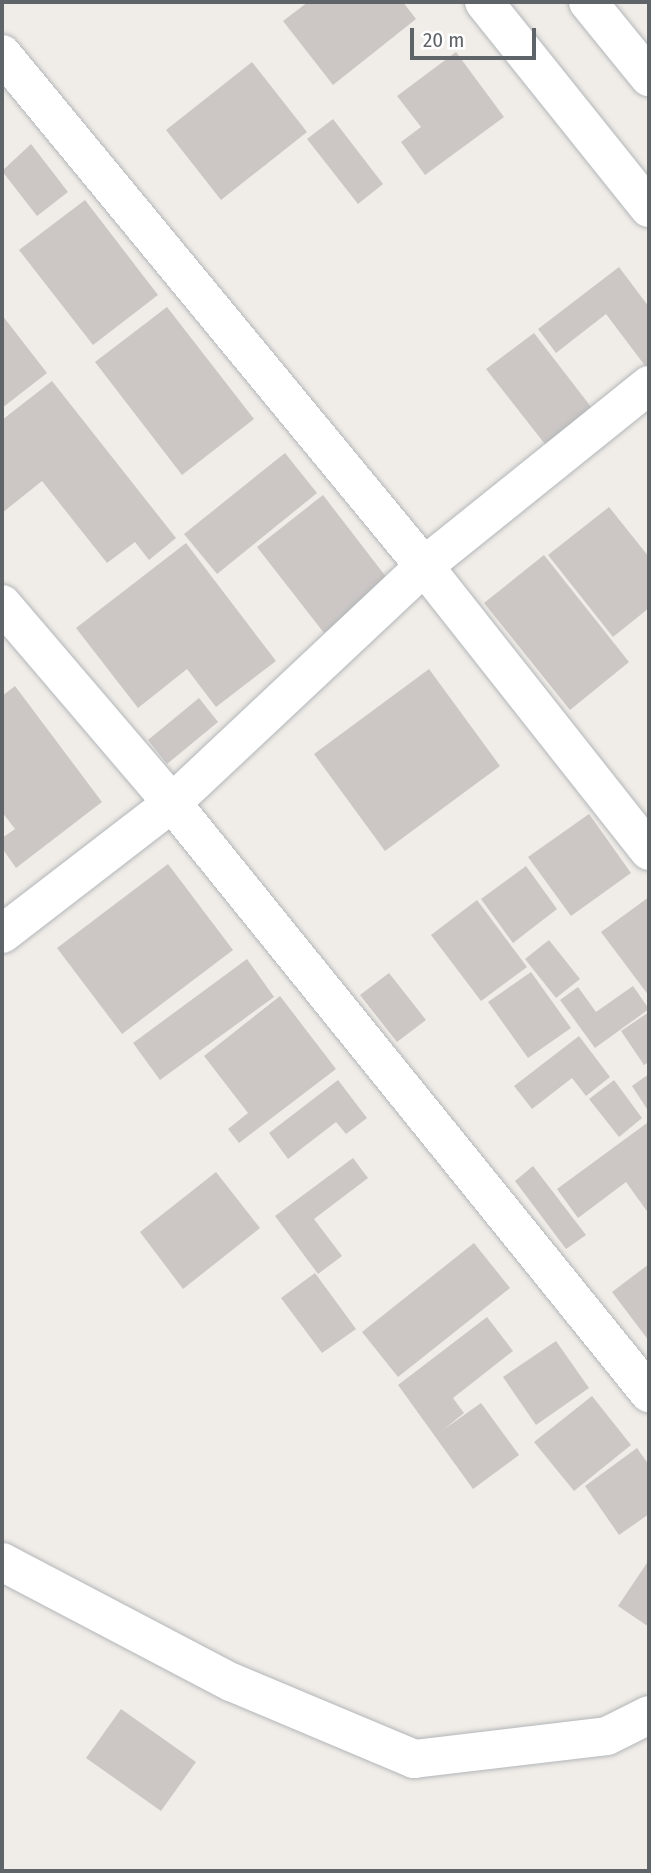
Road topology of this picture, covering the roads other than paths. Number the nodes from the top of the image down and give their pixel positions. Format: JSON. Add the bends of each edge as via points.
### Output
{"nodes":[{"id":1,"x":484,"y":2,"type":"edge"},
{"id":2,"x":587,"y":2,"type":"edge"},
{"id":3,"x":2,"y":54,"type":"edge"},
{"id":4,"x":649,"y":77,"type":"edge"},
{"id":5,"x":649,"y":208,"type":"edge"},
{"id":6,"x":649,"y":385,"type":"edge"},
{"id":7,"x":424,"y":566,"type":"junction"},
{"id":8,"x":2,"y":604,"type":"edge"},
{"id":9,"x":172,"y":803,"type":"junction"},
{"id":10,"x":649,"y":851,"type":"edge"},
{"id":11,"x":2,"y":934,"type":"edge"},
{"id":12,"x":649,"y":1393,"type":"edge"},
{"id":13,"x":2,"y":1562,"type":"edge"},
{"id":14,"x":649,"y":1715,"type":"edge"}],
"edges":[{"from":1,"to":5,"type":"street"},
{"from":2,"to":4,"type":"street"},
{"from":3,"to":7,"type":"street"},
{"from":6,"to":7,"type":"street"},
{"from":7,"to":9,"type":"street"},
{"from":7,"to":10,"type":"street"},
{"from":8,"to":9,"type":"street"},
{"from":9,"to":11,"type":"street"},
{"from":9,"to":12,"type":"street"},
{"from":13,"to":14,"type":"street","via":[[231,1682],[414,1759],[607,1736]]}]}
